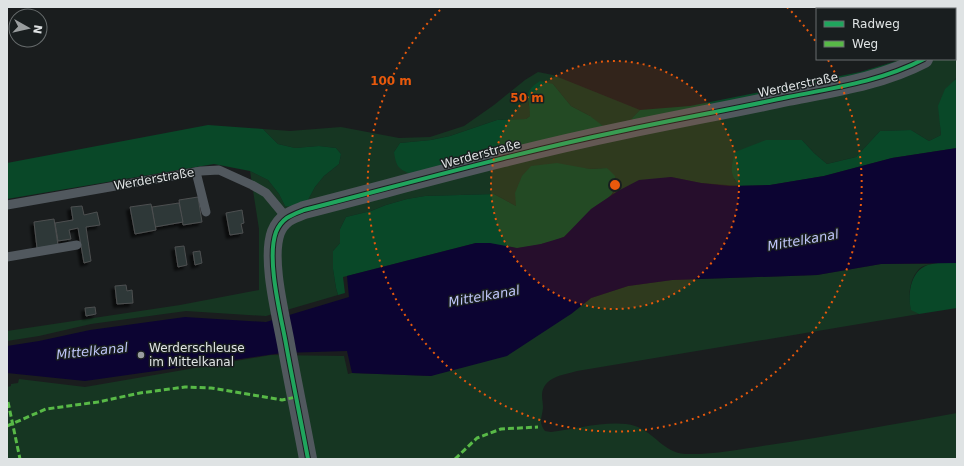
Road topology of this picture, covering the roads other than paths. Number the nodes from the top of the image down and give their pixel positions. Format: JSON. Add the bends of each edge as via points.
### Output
{"nodes":[{"id":1,"x":922,"y":60,"type":"edge"},
{"id":2,"x":196,"y":172,"type":"junction"},
{"id":3,"x":7,"y":205,"type":"edge"},
{"id":4,"x":206,"y":212,"type":"dead end"},
{"id":5,"x":286,"y":217,"type":"junction"},
{"id":6,"x":76,"y":245,"type":"dead end"},
{"id":7,"x":7,"y":257,"type":"edge"},
{"id":8,"x":308,"y":459,"type":"edge"}],
"edges":[{"from":1,"to":5,"type":"street","name":"Werderstraße","via":[[868,80],[528,152],[304,210]]},
{"from":2,"to":3,"type":"lane","name":"Werderstraße"},
{"from":2,"to":4,"type":"lane"},
{"from":2,"to":5,"type":"lane","name":"Werderstraße","via":[[219,170],[252,185],[266,193]]},
{"from":5,"to":8,"type":"street","via":[[276,232],[273,251],[274,272]]},
{"from":6,"to":7,"type":"lane"}]}
